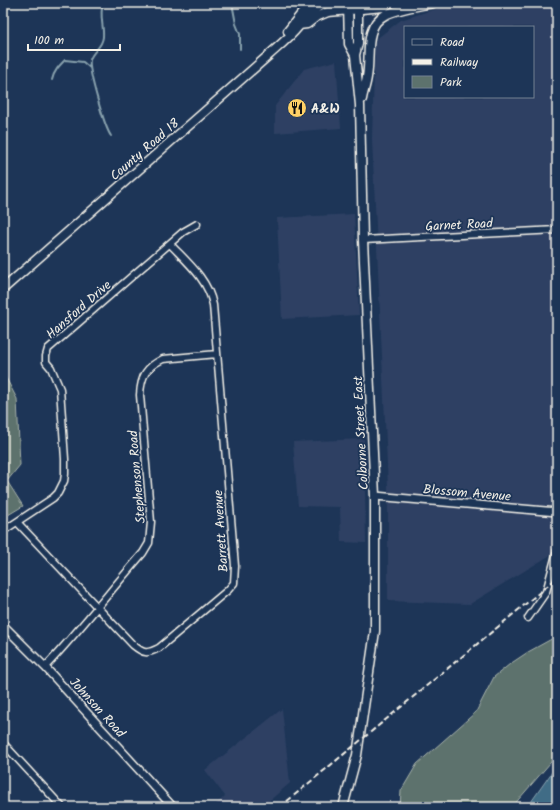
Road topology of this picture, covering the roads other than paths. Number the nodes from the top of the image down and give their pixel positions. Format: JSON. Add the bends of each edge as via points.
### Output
{"nodes":[{"id":1,"x":310,"y":3,"type":"edge"},
{"id":2,"x":327,"y":3,"type":"edge"},
{"id":3,"x":390,"y":3,"type":"edge"},
{"id":4,"x":433,"y":3,"type":"edge"},
{"id":5,"x":358,"y":6,"type":"edge"},
{"id":6,"x":348,"y":7,"type":"edge"},
{"id":7,"x":299,"y":26,"type":"junction"},
{"id":8,"x":272,"y":52,"type":"junction"},
{"id":9,"x":355,"y":55,"type":"junction"},
{"id":10,"x":360,"y":105,"type":"junction"},
{"id":11,"x":196,"y":224,"type":"dead end"},
{"id":12,"x":557,"y":230,"type":"edge"},
{"id":13,"x":363,"y":240,"type":"junction"},
{"id":14,"x":170,"y":244,"type":"junction"},
{"id":15,"x":3,"y":289,"type":"edge"},
{"id":16,"x":217,"y":354,"type":"junction"},
{"id":17,"x":374,"y":496,"type":"junction"},
{"id":18,"x":557,"y":512,"type":"edge"},
{"id":19,"x":17,"y":522,"type":"junction"},
{"id":20,"x":3,"y":531,"type":"edge"},
{"id":21,"x":557,"y":551,"type":"edge"},
{"id":22,"x":97,"y":607,"type":"junction"},
{"id":23,"x":528,"y":618,"type":"dead end"},
{"id":24,"x":5,"y":630,"type":"edge"},
{"id":25,"x":44,"y":667,"type":"junction"},
{"id":26,"x":3,"y":744,"type":"edge"},
{"id":27,"x":62,"y":807,"type":"edge"},
{"id":28,"x":173,"y":807,"type":"edge"},
{"id":29,"x":343,"y":807,"type":"edge"}],
"edges":[{"from":1,"to":8,"type":"main road"},
{"from":2,"to":7,"type":"main road","name":"County Road 18","via":[[312,11]]},
{"from":3,"to":5,"type":"main road","name":"County Road 18","via":[[384,7]]},
{"from":4,"to":10,"type":"main road","via":[[390,13],[375,23],[370,34],[367,77]]},
{"from":5,"to":6,"type":"main road","name":"County Road 18"},
{"from":5,"to":9,"type":"main road","name":"Colborne Street East","via":[[358,43]]},
{"from":6,"to":7,"type":"main road","name":"County Road 18","via":[[328,12]]},
{"from":6,"to":9,"type":"main road","name":"Colborne Street East","via":[[349,44]]},
{"from":7,"to":8,"type":"main road","name":"County Road 18"},
{"from":8,"to":15,"type":"main road","name":"County Road 18"},
{"from":9,"to":10,"type":"main road","name":"Colborne Street East"},
{"from":10,"to":13,"type":"main road","name":"Colborne Street East"},
{"from":11,"to":14,"type":"street","name":"Hansford Drive"},
{"from":12,"to":13,"type":"street","name":"Garnet Road"},
{"from":13,"to":17,"type":"main road","name":"Colborne Street East"},
{"from":14,"to":16,"type":"street","name":"Barrett Avenue","via":[[202,278],[208,289],[213,305]]},
{"from":14,"to":19,"type":"street","name":"Hansford Drive","via":[[48,350],[46,362],[60,388],[65,474],[61,488],[53,498]]},
{"from":16,"to":22,"type":"street","name":"Stephenson Road","via":[[163,359],[145,372],[140,394],[151,522],[149,543]]},
{"from":16,"to":22,"type":"street","name":"Barrett Avenue","via":[[235,566],[234,583],[159,648],[150,652],[139,650],[133,645]]},
{"from":17,"to":18,"type":"street","name":"Blossom Avenue"},
{"from":17,"to":29,"type":"main road","name":"Colborne Street East","via":[[375,631],[358,756]]},
{"from":19,"to":20,"type":"street","name":"Hansford Drive"},
{"from":19,"to":22,"type":"street","name":"Barrett Avenue"},
{"from":21,"to":23,"type":"street","via":[[546,592]]},
{"from":22,"to":25,"type":"street","name":"Stephenson Road","via":[[73,638]]},
{"from":24,"to":25,"type":"street","name":"Johnson Road"},
{"from":25,"to":28,"type":"street","name":"Johnson Road"},
{"from":26,"to":27,"type":"street"}]}
